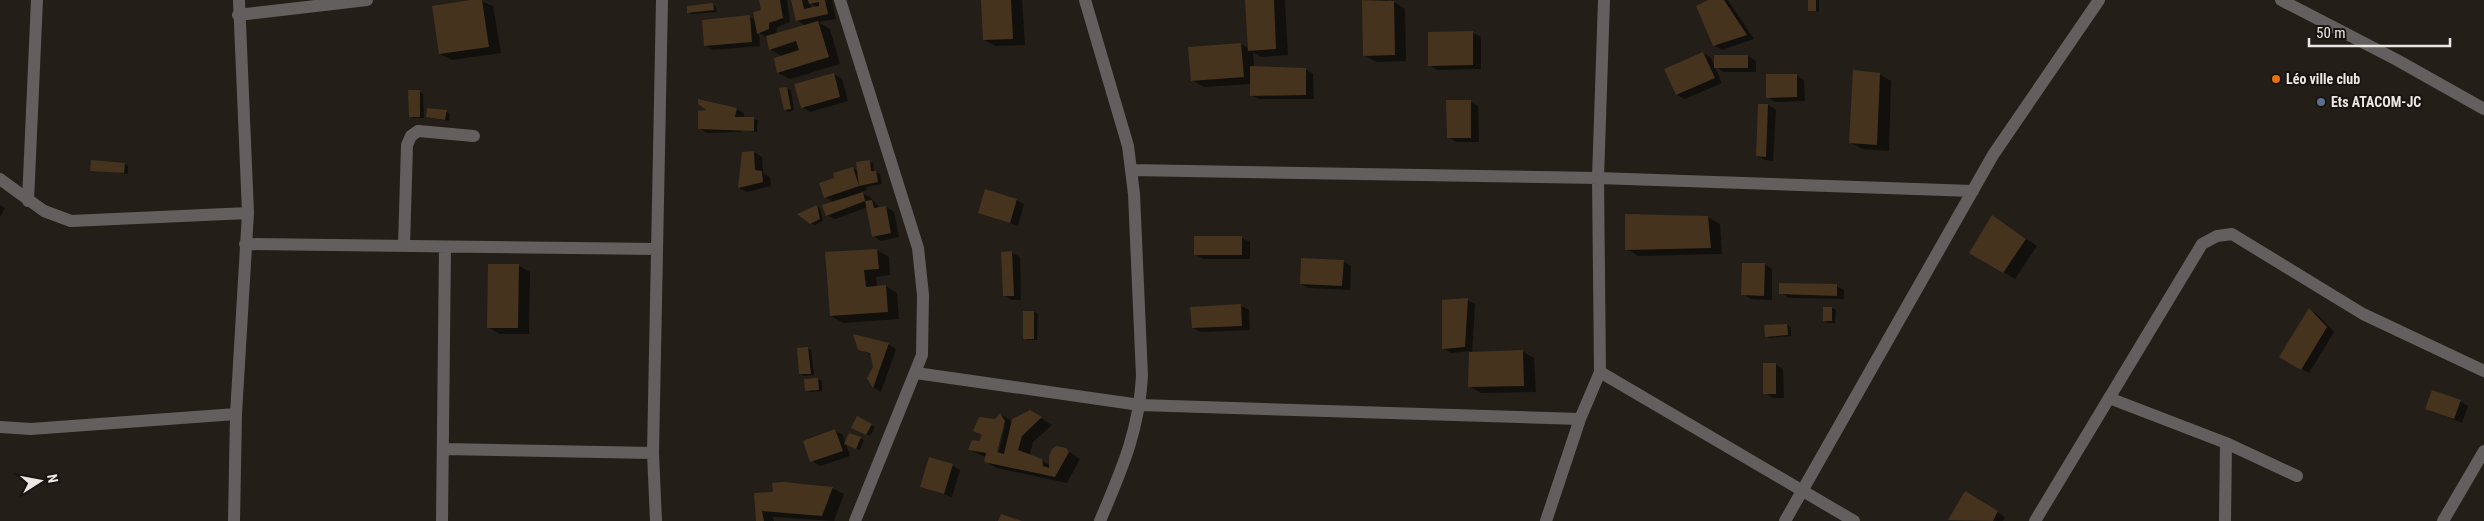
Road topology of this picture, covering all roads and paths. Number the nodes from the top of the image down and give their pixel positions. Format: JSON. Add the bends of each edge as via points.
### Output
{"nodes":[{"id":1,"x":37,"y":0,"type":"edge"},
{"id":2,"x":239,"y":0,"type":"edge"},
{"id":3,"x":367,"y":0,"type":"edge"},
{"id":4,"x":662,"y":0,"type":"edge"},
{"id":5,"x":840,"y":0,"type":"edge"},
{"id":6,"x":1085,"y":0,"type":"edge"},
{"id":7,"x":1604,"y":0,"type":"edge"},
{"id":8,"x":2099,"y":0,"type":"edge"},
{"id":9,"x":2281,"y":0,"type":"edge"},
{"id":10,"x":238,"y":15,"type":"junction"},
{"id":11,"x":2484,"y":110,"type":"edge"},
{"id":12,"x":474,"y":136,"type":"dead end"},
{"id":13,"x":1131,"y":170,"type":"junction"},
{"id":14,"x":1598,"y":178,"type":"junction"},
{"id":15,"x":0,"y":179,"type":"edge"},
{"id":16,"x":1973,"y":191,"type":"junction"},
{"id":17,"x":28,"y":201,"type":"junction"},
{"id":18,"x":248,"y":213,"type":"junction"},
{"id":19,"x":245,"y":244,"type":"junction"},
{"id":20,"x":404,"y":246,"type":"junction"},
{"id":21,"x":445,"y":247,"type":"junction"},
{"id":22,"x":657,"y":249,"type":"junction"},
{"id":23,"x":2484,"y":371,"type":"edge"},
{"id":24,"x":1600,"y":372,"type":"junction"},
{"id":25,"x":916,"y":373,"type":"junction"},
{"id":26,"x":2109,"y":398,"type":"junction"},
{"id":27,"x":1140,"y":404,"type":"junction"},
{"id":28,"x":236,"y":414,"type":"junction"},
{"id":29,"x":1580,"y":418,"type":"junction"},
{"id":30,"x":0,"y":427,"type":"edge"},
{"id":31,"x":2226,"y":443,"type":"junction"},
{"id":32,"x":444,"y":449,"type":"junction"},
{"id":33,"x":2484,"y":451,"type":"edge"},
{"id":34,"x":653,"y":453,"type":"junction"},
{"id":35,"x":2297,"y":476,"type":"dead end"},
{"id":36,"x":1802,"y":491,"type":"junction"},
{"id":37,"x":234,"y":521,"type":"edge"},
{"id":38,"x":442,"y":521,"type":"edge"},
{"id":39,"x":656,"y":521,"type":"edge"},
{"id":40,"x":855,"y":521,"type":"edge"},
{"id":41,"x":1100,"y":521,"type":"edge"},
{"id":42,"x":1546,"y":521,"type":"edge"},
{"id":43,"x":1785,"y":521,"type":"edge"},
{"id":44,"x":1854,"y":521,"type":"edge"},
{"id":45,"x":2036,"y":521,"type":"edge"},
{"id":46,"x":2225,"y":521,"type":"edge"},
{"id":47,"x":2443,"y":521,"type":"edge"}],
"edges":[{"from":1,"to":17,"type":"street"},
{"from":2,"to":10,"type":"street"},
{"from":3,"to":10,"type":"street"},
{"from":4,"to":22,"type":"street"},
{"from":5,"to":25,"type":"street","via":[[918,248],[924,295],[924,331],[922,355]]},
{"from":6,"to":13,"type":"street","via":[[1128,146]]},
{"from":7,"to":14,"type":"street"},
{"from":8,"to":16,"type":"street","via":[[1993,156]]},
{"from":9,"to":11,"type":"street","via":[[2397,60]]},
{"from":10,"to":18,"type":"street"},
{"from":12,"to":20,"type":"street","via":[[418,131],[411,136],[407,145]]},
{"from":13,"to":14,"type":"street"},
{"from":13,"to":27,"type":"street","via":[[1142,376]]},
{"from":14,"to":16,"type":"street"},
{"from":14,"to":24,"type":"street"},
{"from":15,"to":17,"type":"street"},
{"from":16,"to":36,"type":"street"},
{"from":17,"to":18,"type":"street","via":[[56,217],[71,221]]},
{"from":18,"to":19,"type":"street"},
{"from":19,"to":20,"type":"street"},
{"from":19,"to":28,"type":"street"},
{"from":20,"to":21,"type":"street"},
{"from":21,"to":22,"type":"street"},
{"from":21,"to":32,"type":"street"},
{"from":22,"to":34,"type":"street"},
{"from":23,"to":26,"type":"street","via":[[2364,314],[2232,234],[2217,236],[2202,244]]},
{"from":24,"to":29,"type":"street"},
{"from":24,"to":36,"type":"street"},
{"from":25,"to":27,"type":"street"},
{"from":25,"to":40,"type":"street"},
{"from":26,"to":31,"type":"street"},
{"from":26,"to":45,"type":"street"},
{"from":27,"to":29,"type":"street"},
{"from":27,"to":41,"type":"street","via":[[1134,435]]},
{"from":28,"to":30,"type":"street","via":[[31,429]]},
{"from":28,"to":37,"type":"street"},
{"from":29,"to":42,"type":"street"},
{"from":31,"to":35,"type":"street"},
{"from":31,"to":46,"type":"street"},
{"from":32,"to":34,"type":"street"},
{"from":32,"to":38,"type":"street"},
{"from":33,"to":47,"type":"street"},
{"from":34,"to":39,"type":"street"},
{"from":36,"to":43,"type":"street"},
{"from":36,"to":44,"type":"street"}]}
